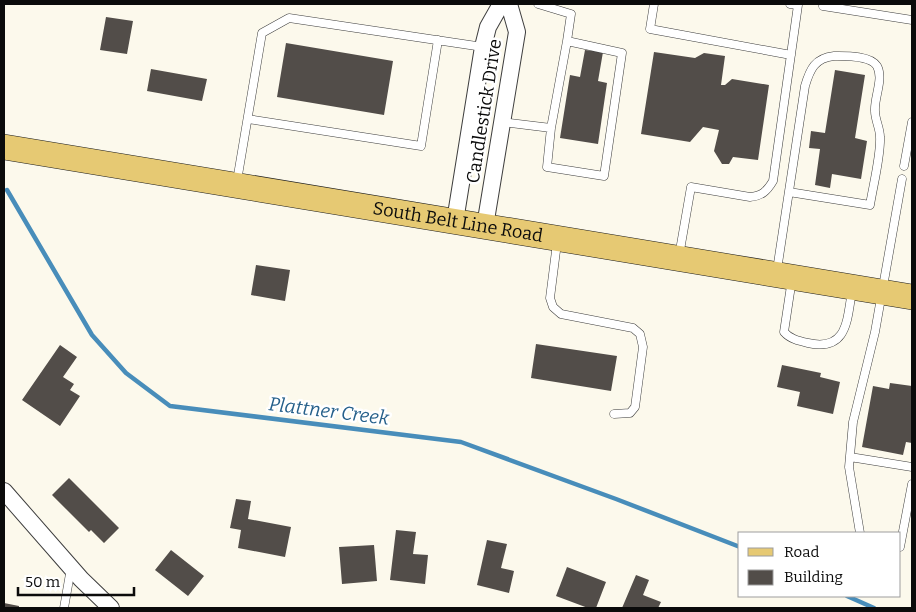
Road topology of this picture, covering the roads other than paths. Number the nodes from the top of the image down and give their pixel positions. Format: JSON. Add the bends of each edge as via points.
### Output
{"nodes":[{"id":1,"x":501,"y":4,"type":"edge"},
{"id":2,"x":509,"y":4,"type":"edge"},
{"id":3,"x":538,"y":4,"type":"edge"},
{"id":4,"x":654,"y":4,"type":"edge"},
{"id":5,"x":790,"y":4,"type":"edge"},
{"id":6,"x":823,"y":6,"type":"dead end"},
{"id":7,"x":912,"y":20,"type":"edge"},
{"id":8,"x":438,"y":40,"type":"junction"},
{"id":9,"x":567,"y":41,"type":"junction"},
{"id":10,"x":483,"y":47,"type":"junction"},
{"id":11,"x":791,"y":55,"type":"junction"},
{"id":12,"x":248,"y":119,"type":"junction"},
{"id":13,"x":502,"y":122,"type":"junction"},
{"id":14,"x":912,"y":122,"type":"edge"},
{"id":15,"x":552,"y":128,"type":"junction"},
{"id":16,"x":4,"y":148,"type":"edge"},
{"id":17,"x":904,"y":166,"type":"dead end"},
{"id":18,"x":902,"y":179,"type":"dead end"},
{"id":19,"x":237,"y":186,"type":"junction"},
{"id":20,"x":789,"y":192,"type":"junction"},
{"id":21,"x":455,"y":221,"type":"junction"},
{"id":22,"x":485,"y":226,"type":"junction"},
{"id":23,"x":557,"y":238,"type":"junction"},
{"id":24,"x":678,"y":258,"type":"junction"},
{"id":25,"x":784,"y":276,"type":"junction"},
{"id":26,"x":853,"y":287,"type":"junction"},
{"id":27,"x":882,"y":292,"type":"junction"},
{"id":28,"x":912,"y":297,"type":"edge"},
{"id":29,"x":614,"y":414,"type":"dead end"},
{"id":30,"x":850,"y":457,"type":"junction"},
{"id":31,"x":912,"y":467,"type":"edge"},
{"id":32,"x":912,"y":484,"type":"edge"},
{"id":33,"x":4,"y":491,"type":"edge"},
{"id":34,"x":860,"y":532,"type":"edge"},
{"id":35,"x":901,"y":542,"type":"edge"},
{"id":36,"x":71,"y":568,"type":"junction"},
{"id":37,"x":64,"y":608,"type":"edge"},
{"id":38,"x":111,"y":608,"type":"edge"}],
"edges":[{"from":1,"to":10,"type":"street","name":"Candlestick Drive","via":[[488,27]]},
{"from":2,"to":13,"type":"street","name":"Candlestick Drive","via":[[517,32]]},
{"from":3,"to":9,"type":"lane","via":[[571,14]]},
{"from":4,"to":11,"type":"lane","via":[[650,29]]},
{"from":5,"to":11,"type":"lane","via":[[798,5]]},
{"from":6,"to":7,"type":"lane"},
{"from":8,"to":10,"type":"lane"},
{"from":8,"to":12,"type":"lane","via":[[289,18],[262,33]]},
{"from":8,"to":12,"type":"lane","via":[[420,146]]},
{"from":9,"to":15,"type":"lane"},
{"from":9,"to":15,"type":"lane","via":[[622,52],[604,176],[547,167]]},
{"from":10,"to":21,"type":"street","name":"Candlestick Drive"},
{"from":11,"to":24,"type":"lane","via":[[772,181],[768,189],[760,196],[750,197],[690,187]]},
{"from":12,"to":19,"type":"lane"},
{"from":13,"to":15,"type":"lane"},
{"from":13,"to":22,"type":"street","name":"Candlestick Drive"},
{"from":14,"to":17,"type":"lane"},
{"from":16,"to":19,"type":"main road","name":"South Belt Line Road"},
{"from":18,"to":27,"type":"lane"},
{"from":19,"to":21,"type":"main road","name":"South Belt Line Road"},
{"from":20,"to":20,"type":"lane","via":[[805,86],[814,64],[828,57],[868,59],[876,65],[880,75],[875,110],[880,139],[870,205]]},
{"from":20,"to":25,"type":"lane"},
{"from":21,"to":22,"type":"main road","name":"South Belt Line Road"},
{"from":22,"to":23,"type":"main road","name":"South Belt Line Road"},
{"from":23,"to":24,"type":"main road","name":"South Belt Line Road"},
{"from":23,"to":29,"type":"lane","via":[[550,298],[553,307],[561,314],[632,328],[642,340],[635,407],[630,413]]},
{"from":24,"to":25,"type":"main road","name":"South Belt Line Road"},
{"from":25,"to":26,"type":"main road","name":"South Belt Line Road"},
{"from":25,"to":26,"type":"lane","via":[[784,332],[794,339],[813,344],[833,342],[844,331]]},
{"from":26,"to":27,"type":"main road","name":"South Belt Line Road"},
{"from":27,"to":28,"type":"main road","name":"South Belt Line Road"},
{"from":27,"to":30,"type":"lane","via":[[853,422]]},
{"from":30,"to":31,"type":"lane"},
{"from":30,"to":34,"type":"lane","via":[[852,492]]},
{"from":32,"to":35,"type":"lane"},
{"from":33,"to":36,"type":"street"},
{"from":36,"to":37,"type":"lane"},
{"from":36,"to":38,"type":"street"}]}
